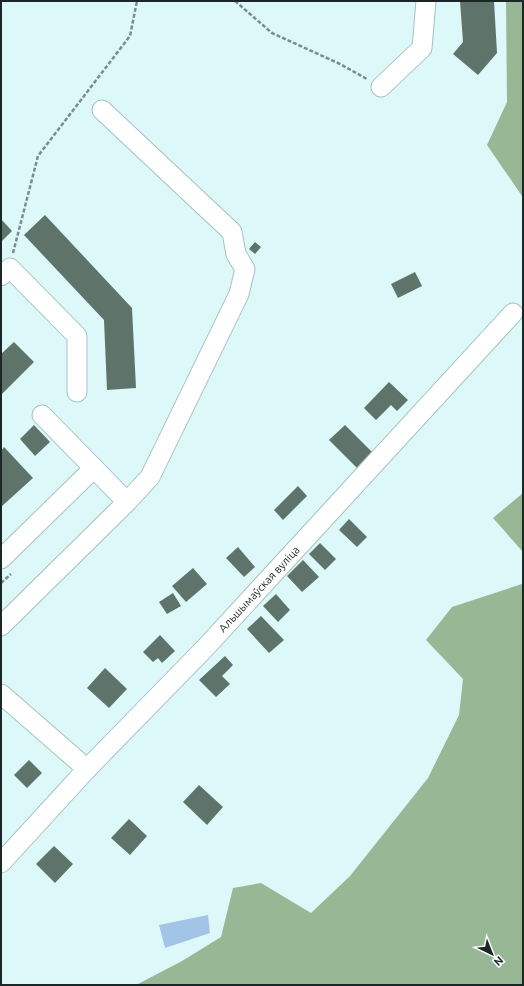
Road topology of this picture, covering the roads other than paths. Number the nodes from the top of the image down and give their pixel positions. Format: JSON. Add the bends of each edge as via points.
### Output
{"nodes":[{"id":1,"x":426,"y":1,"type":"edge"},
{"id":2,"x":381,"y":87,"type":"road end"},
{"id":3,"x":102,"y":110,"type":"dead end"},
{"id":4,"x":5,"y":272,"type":"edge"},
{"id":5,"x":513,"y":313,"type":"dead end"},
{"id":6,"x":77,"y":392,"type":"dead end"},
{"id":7,"x":42,"y":415,"type":"dead end"},
{"id":8,"x":94,"y":468,"type":"junction"},
{"id":9,"x":127,"y":502,"type":"junction"},
{"id":10,"x":1,"y":559,"type":"edge"},
{"id":11,"x":1,"y":626,"type":"edge"},
{"id":12,"x":1,"y":694,"type":"edge"},
{"id":13,"x":87,"y":769,"type":"junction"},
{"id":14,"x":1,"y":863,"type":"edge"}],
"edges":[{"from":1,"to":2,"type":"street","via":[[422,48]]},
{"from":3,"to":9,"type":"street","via":[[232,232],[236,254],[244,269],[239,294],[150,477]]},
{"from":4,"to":6,"type":"street","via":[[77,336]]},
{"from":5,"to":13,"type":"street","name":"Альшымаўская вуліца","via":[[206,647]]},
{"from":7,"to":8,"type":"street"},
{"from":8,"to":9,"type":"street"},
{"from":8,"to":10,"type":"street"},
{"from":9,"to":11,"type":"street"},
{"from":12,"to":13,"type":"street"},
{"from":13,"to":14,"type":"street","name":"Альшымаўская вуліца"}]}
